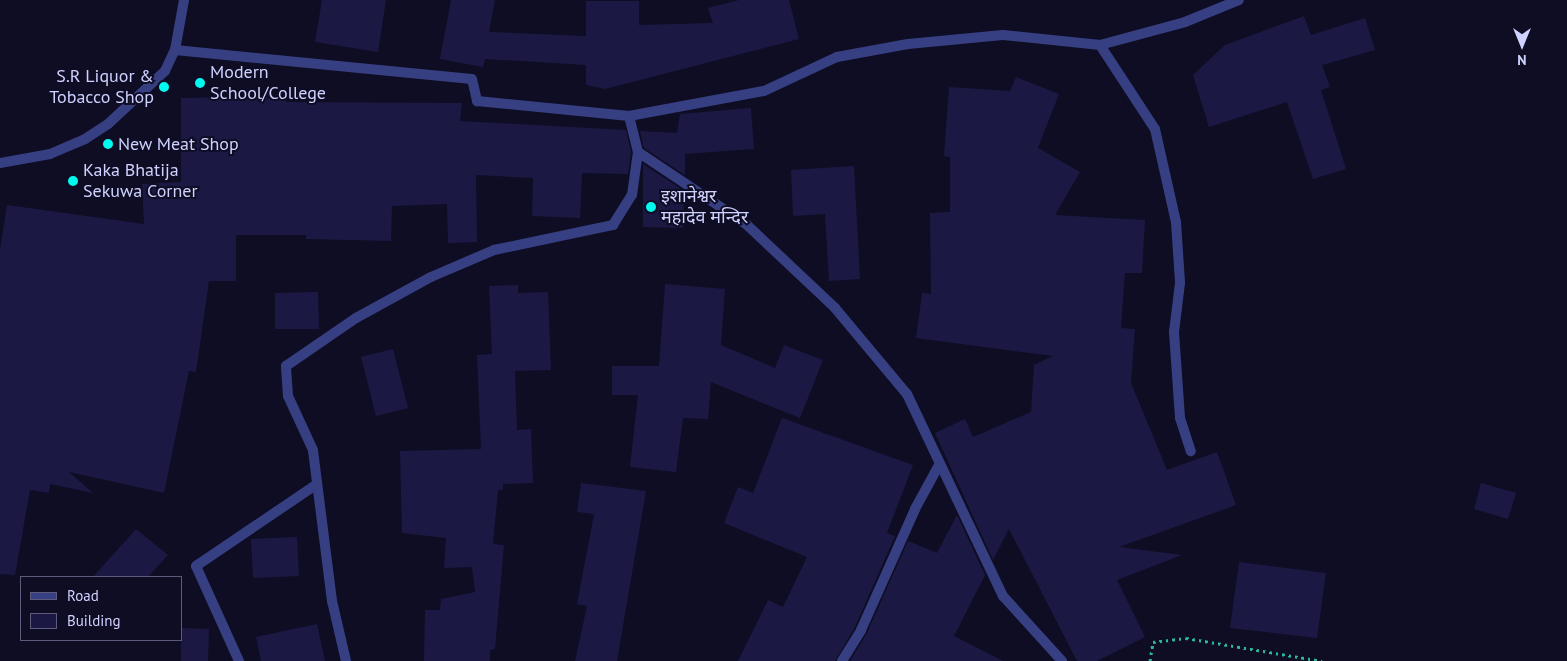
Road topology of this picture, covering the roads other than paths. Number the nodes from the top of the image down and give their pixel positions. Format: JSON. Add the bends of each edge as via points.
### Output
{"nodes":[{"id":1,"x":184,"y":0,"type":"edge"},
{"id":2,"x":1239,"y":0,"type":"edge"},
{"id":3,"x":1100,"y":45,"type":"junction"},
{"id":4,"x":175,"y":50,"type":"junction"},
{"id":5,"x":629,"y":116,"type":"junction"},
{"id":6,"x":638,"y":152,"type":"junction"},
{"id":7,"x":0,"y":163,"type":"edge"},
{"id":8,"x":1192,"y":451,"type":"dead end"},
{"id":9,"x":939,"y":465,"type":"junction"},
{"id":10,"x":318,"y":484,"type":"junction"},
{"id":11,"x":239,"y":661,"type":"edge"},
{"id":12,"x":346,"y":661,"type":"edge"},
{"id":13,"x":842,"y":661,"type":"edge"},
{"id":14,"x":1062,"y":661,"type":"edge"}],
"edges":[{"from":1,"to":4,"type":"street"},
{"from":2,"to":3,"type":"street","via":[[1185,22]]},
{"from":3,"to":5,"type":"street","via":[[1003,35],[908,44],[837,57],[764,91]]},
{"from":3,"to":8,"type":"street","via":[[1155,128],[1176,222],[1180,283],[1174,332],[1180,418]]},
{"from":4,"to":5,"type":"street","via":[[472,80],[477,101]]},
{"from":4,"to":7,"type":"street","via":[[165,71],[92,134],[50,154]]},
{"from":5,"to":6,"type":"street"},
{"from":6,"to":9,"type":"street","via":[[746,224],[835,308],[907,394]]},
{"from":6,"to":10,"type":"street","via":[[632,195],[613,225],[494,250],[431,278],[356,318],[286,366],[288,396],[313,450]]},
{"from":9,"to":13,"type":"street"},
{"from":9,"to":14,"type":"street","via":[[1003,596]]},
{"from":10,"to":11,"type":"street","via":[[196,566]]},
{"from":10,"to":12,"type":"street","via":[[332,601]]}]}
